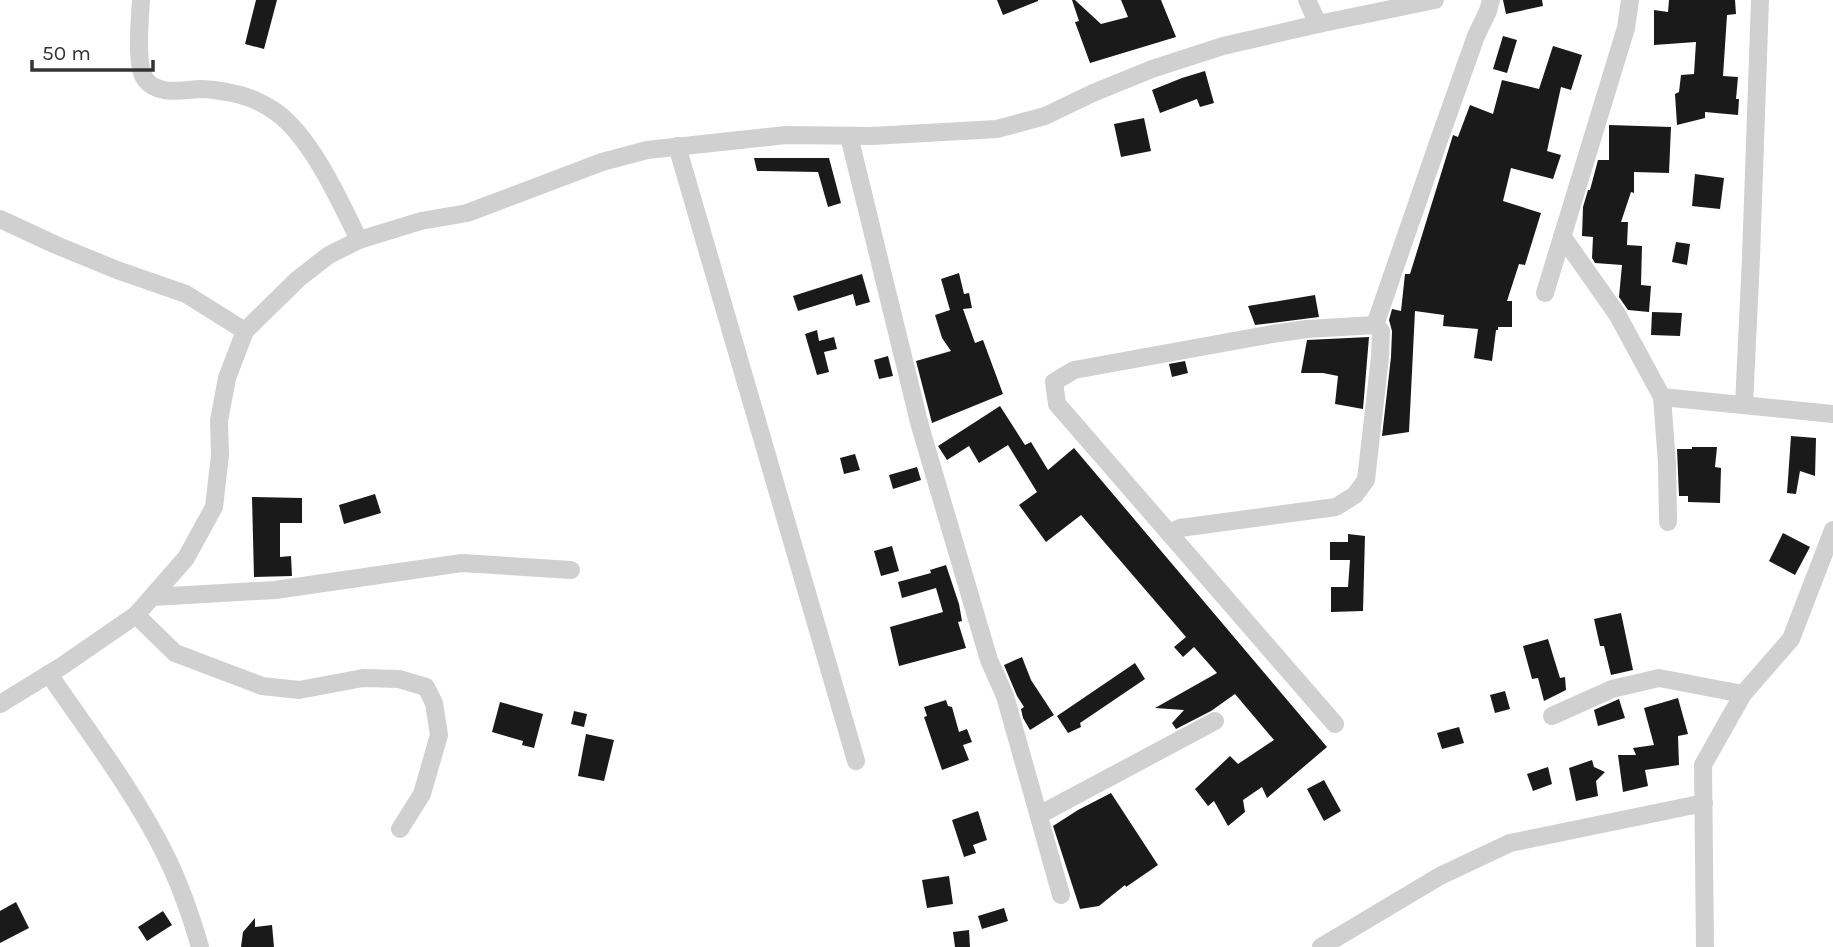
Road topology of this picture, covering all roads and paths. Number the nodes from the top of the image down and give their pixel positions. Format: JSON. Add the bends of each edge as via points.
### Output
{"nodes":[{"id":1,"x":141,"y":0,"type":"edge"},
{"id":2,"x":1307,"y":0,"type":"edge"},
{"id":3,"x":1435,"y":0,"type":"edge"},
{"id":4,"x":1491,"y":0,"type":"edge"},
{"id":5,"x":1630,"y":0,"type":"edge"},
{"id":6,"x":1760,"y":0,"type":"edge"},
{"id":7,"x":1318,"y":24,"type":"junction"},
{"id":8,"x":849,"y":136,"type":"junction"},
{"id":9,"x":677,"y":146,"type":"junction"},
{"id":10,"x":0,"y":219,"type":"edge"},
{"id":11,"x":1562,"y":236,"type":"junction"},
{"id":12,"x":359,"y":240,"type":"junction"},
{"id":13,"x":1545,"y":293,"type":"dead end"},
{"id":14,"x":1376,"y":325,"type":"junction"},
{"id":15,"x":245,"y":331,"type":"junction"},
{"id":16,"x":1662,"y":397,"type":"junction"},
{"id":17,"x":1744,"y":405,"type":"junction"},
{"id":18,"x":1833,"y":414,"type":"edge"},
{"id":19,"x":1668,"y":522,"type":"dead end"},
{"id":20,"x":1833,"y":530,"type":"edge"},
{"id":21,"x":1170,"y":533,"type":"junction"},
{"id":22,"x":571,"y":570,"type":"dead end"},
{"id":23,"x":153,"y":597,"type":"junction"},
{"id":24,"x":136,"y":615,"type":"junction"},
{"id":25,"x":48,"y":674,"type":"junction"},
{"id":26,"x":1744,"y":694,"type":"junction"},
{"id":27,"x":0,"y":704,"type":"edge"},
{"id":28,"x":1552,"y":716,"type":"dead end"},
{"id":29,"x":1215,"y":721,"type":"dead end"},
{"id":30,"x":1335,"y":724,"type":"dead end"},
{"id":31,"x":856,"y":761,"type":"dead end"},
{"id":32,"x":1704,"y":803,"type":"junction"},
{"id":33,"x":1039,"y":815,"type":"junction"},
{"id":34,"x":400,"y":828,"type":"dead end"},
{"id":35,"x":1061,"y":895,"type":"dead end"},
{"id":36,"x":200,"y":947,"type":"edge"},
{"id":37,"x":1321,"y":947,"type":"edge"},
{"id":38,"x":1705,"y":947,"type":"edge"}],
"edges":[{"from":1,"to":12,"type":"street","via":[[139,59],[145,79],[170,91],[235,93],[282,117],[306,143]]},
{"from":2,"to":7,"type":"street"},
{"from":3,"to":7,"type":"street"},
{"from":4,"to":14,"type":"street"},
{"from":5,"to":11,"type":"street","via":[[1626,27]]},
{"from":6,"to":17,"type":"street"},
{"from":7,"to":8,"type":"street","via":[[1164,65],[1045,116],[997,130]]},
{"from":8,"to":9,"type":"street","via":[[786,135]]},
{"from":8,"to":33,"type":"street","via":[[920,426]]},
{"from":9,"to":12,"type":"street","via":[[602,162],[467,213]]},
{"from":9,"to":31,"type":"street"},
{"from":10,"to":15,"type":"street","via":[[117,270],[186,294]]},
{"from":11,"to":13,"type":"street"},
{"from":11,"to":16,"type":"street","via":[[1617,314]]},
{"from":12,"to":15,"type":"street","via":[[329,255],[298,279]]},
{"from":14,"to":21,"type":"street","via":[[1381,331],[1380,357],[1366,480],[1355,495],[1336,507],[1180,527]]},
{"from":14,"to":21,"type":"street","via":[[1272,334],[1074,370],[1054,382],[1057,404]]},
{"from":15,"to":23,"type":"street","via":[[227,378],[219,421],[214,507],[186,558]]},
{"from":16,"to":17,"type":"street"},
{"from":16,"to":19,"type":"street"},
{"from":17,"to":18,"type":"street"},
{"from":20,"to":26,"type":"street","via":[[1791,639]]},
{"from":21,"to":30,"type":"street"},
{"from":22,"to":23,"type":"street","via":[[462,563],[275,590]]},
{"from":23,"to":24,"type":"street"},
{"from":24,"to":25,"type":"street"},
{"from":24,"to":34,"type":"street","via":[[175,653],[262,686],[299,690],[363,678],[399,679],[425,687],[434,704],[439,734],[422,794]]},
{"from":25,"to":27,"type":"street"},
{"from":25,"to":36,"type":"street","via":[[142,812],[166,857]]},
{"from":26,"to":28,"type":"street","via":[[1659,678],[1612,689]]},
{"from":26,"to":32,"type":"street","via":[[1703,765]]},
{"from":29,"to":33,"type":"street"},
{"from":32,"to":37,"type":"street","via":[[1510,843],[1440,876]]},
{"from":32,"to":38,"type":"street"},
{"from":33,"to":35,"type":"street"}]}
